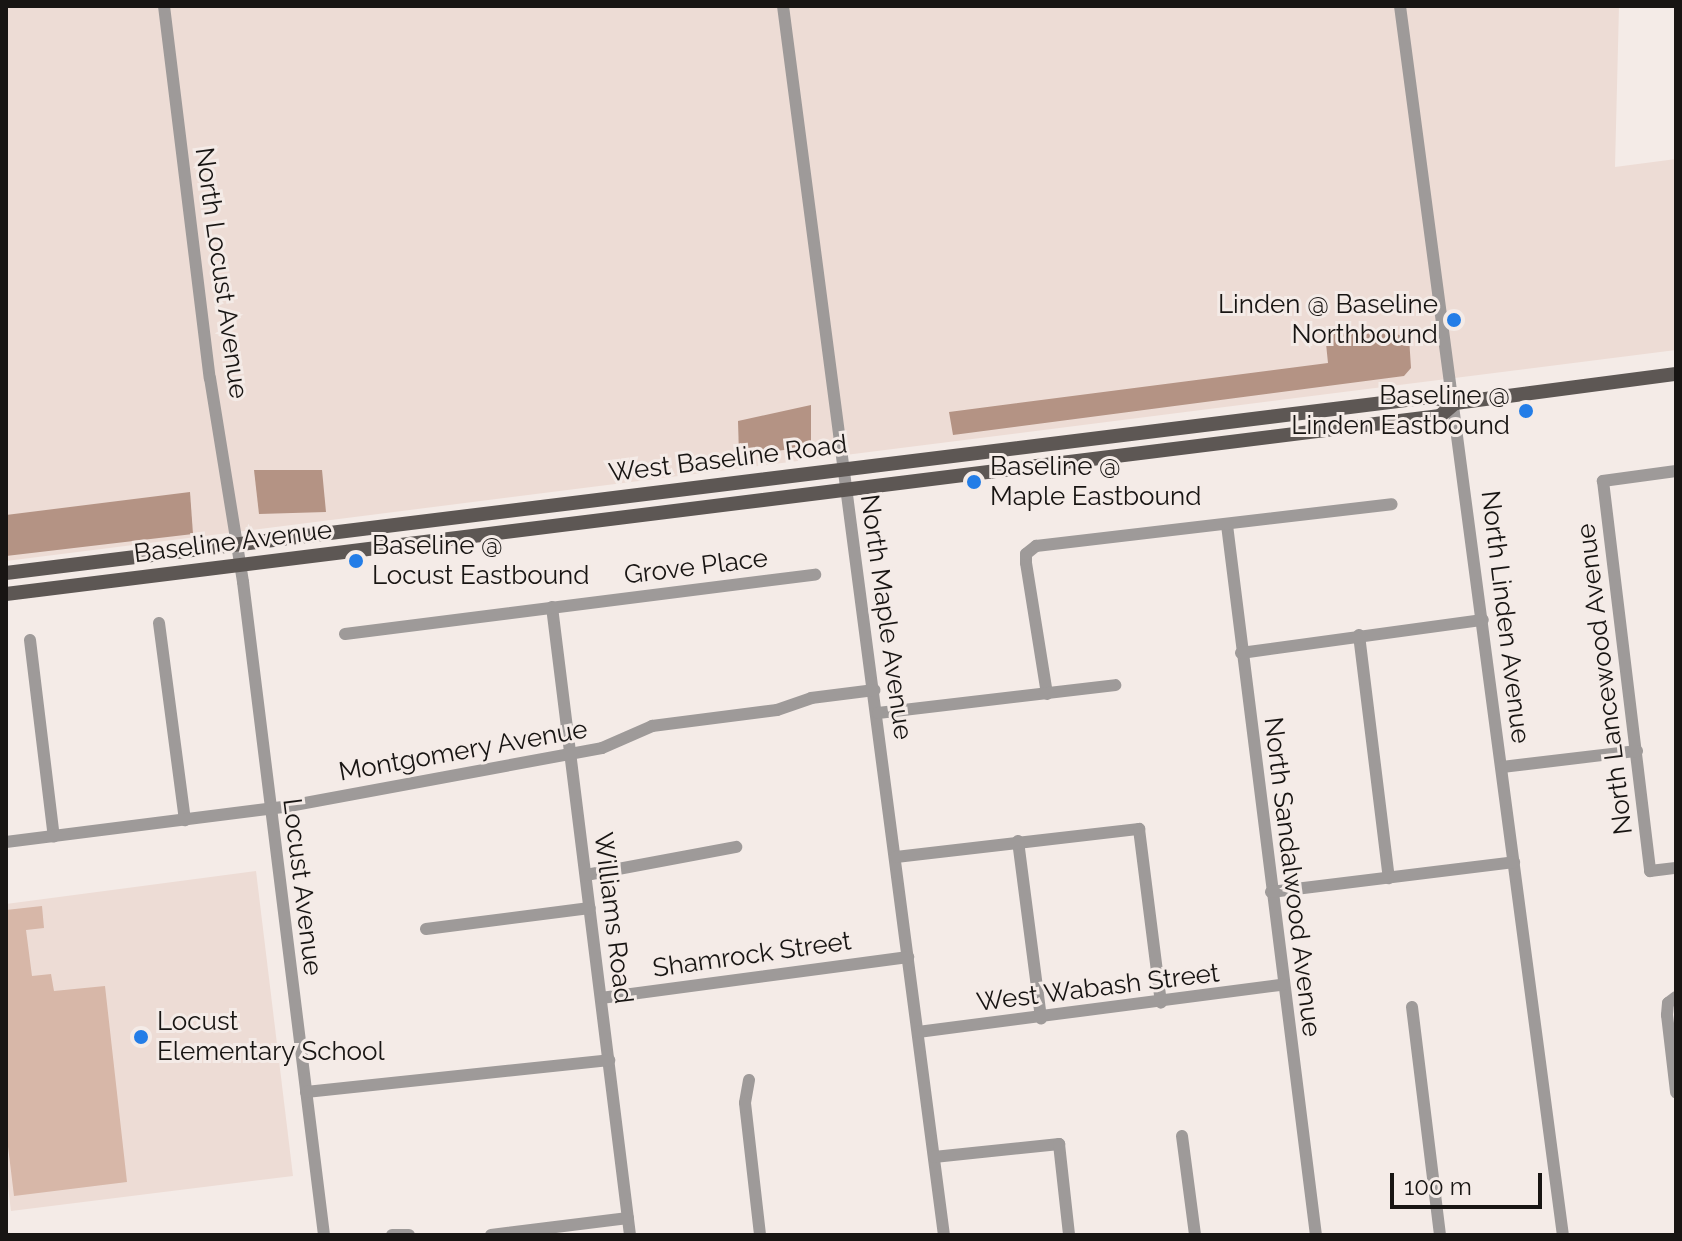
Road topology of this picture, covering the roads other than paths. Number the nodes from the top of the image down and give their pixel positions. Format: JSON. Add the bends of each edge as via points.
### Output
{"nodes":[{"id":1,"x":164,"y":6,"type":"edge"},
{"id":2,"x":783,"y":6,"type":"edge"},
{"id":3,"x":1400,"y":6,"type":"edge"},
{"id":4,"x":1676,"y":374,"type":"edge"},
{"id":5,"x":1455,"y":403,"type":"junction"},
{"id":6,"x":844,"y":470,"type":"junction"},
{"id":7,"x":1676,"y":471,"type":"edge"},
{"id":8,"x":847,"y":491,"type":"junction"},
{"id":9,"x":1392,"y":504,"type":"dead end"},
{"id":10,"x":1227,"y":525,"type":"junction"},
{"id":11,"x":237,"y":545,"type":"junction"},
{"id":12,"x":240,"y":567,"type":"junction"},
{"id":13,"x":6,"y":573,"type":"edge"},
{"id":14,"x":815,"y":575,"type":"dead end"},
{"id":15,"x":6,"y":594,"type":"edge"},
{"id":16,"x":552,"y":607,"type":"junction"},
{"id":17,"x":1483,"y":620,"type":"junction"},
{"id":18,"x":159,"y":623,"type":"dead end"},
{"id":19,"x":345,"y":634,"type":"dead end"},
{"id":20,"x":1359,"y":635,"type":"junction"},
{"id":21,"x":30,"y":640,"type":"dead end"},
{"id":22,"x":1241,"y":653,"type":"junction"},
{"id":23,"x":1115,"y":685,"type":"dead end"},
{"id":24,"x":874,"y":690,"type":"junction"},
{"id":25,"x":1047,"y":694,"type":"junction"},
{"id":26,"x":878,"y":713,"type":"junction"},
{"id":27,"x":1637,"y":751,"type":"junction"},
{"id":28,"x":569,"y":753,"type":"junction"},
{"id":29,"x":1502,"y":767,"type":"junction"},
{"id":30,"x":270,"y":808,"type":"junction"},
{"id":31,"x":185,"y":820,"type":"junction"},
{"id":32,"x":54,"y":837,"type":"junction"},
{"id":33,"x":1018,"y":841,"type":"junction"},
{"id":34,"x":6,"y":842,"type":"edge"},
{"id":35,"x":736,"y":847,"type":"dead end"},
{"id":36,"x":896,"y":857,"type":"junction"},
{"id":37,"x":1514,"y":862,"type":"junction"},
{"id":38,"x":1676,"y":868,"type":"edge"},
{"id":39,"x":586,"y":875,"type":"junction"},
{"id":40,"x":1389,"y":878,"type":"junction"},
{"id":41,"x":1271,"y":892,"type":"junction"},
{"id":42,"x":590,"y":908,"type":"junction"},
{"id":43,"x":426,"y":929,"type":"dead end"},
{"id":44,"x":908,"y":957,"type":"junction"},
{"id":45,"x":1282,"y":985,"type":"junction"},
{"id":46,"x":601,"y":998,"type":"junction"},
{"id":47,"x":1672,"y":1000,"type":"edge"},
{"id":48,"x":1161,"y":1003,"type":"junction"},
{"id":49,"x":1412,"y":1007,"type":"dead end"},
{"id":50,"x":1041,"y":1019,"type":"junction"},
{"id":51,"x":918,"y":1032,"type":"junction"},
{"id":52,"x":609,"y":1060,"type":"junction"},
{"id":53,"x":749,"y":1080,"type":"dead end"},
{"id":54,"x":306,"y":1092,"type":"junction"},
{"id":55,"x":1676,"y":1092,"type":"edge"},
{"id":56,"x":1182,"y":1136,"type":"dead end"},
{"id":57,"x":934,"y":1157,"type":"junction"},
{"id":58,"x":628,"y":1218,"type":"junction"},
{"id":59,"x":324,"y":1235,"type":"edge"},
{"id":60,"x":392,"y":1235,"type":"edge"},
{"id":61,"x":409,"y":1235,"type":"edge"},
{"id":62,"x":491,"y":1235,"type":"edge"},
{"id":63,"x":630,"y":1235,"type":"edge"},
{"id":64,"x":760,"y":1235,"type":"edge"},
{"id":65,"x":944,"y":1235,"type":"edge"},
{"id":66,"x":1069,"y":1235,"type":"edge"},
{"id":67,"x":1195,"y":1235,"type":"edge"},
{"id":68,"x":1316,"y":1235,"type":"edge"},
{"id":69,"x":1440,"y":1235,"type":"edge"},
{"id":70,"x":1563,"y":1235,"type":"edge"}],
"edges":[{"from":1,"to":11,"type":"street","name":"North Locust Avenue","via":[[208,365]]},
{"from":2,"to":6,"type":"street","name":"North Maple Avenue"},
{"from":3,"to":5,"type":"street","name":"North Linden Avenue"},
{"from":4,"to":5,"type":"main road","name":"West Baseline Road"},
{"from":5,"to":6,"type":"main road","name":"West Baseline Road","via":[[1432,397]]},
{"from":5,"to":8,"type":"main road","name":"West Baseline Road","via":[[1440,416]]},
{"from":5,"to":17,"type":"street","name":"North Linden Avenue"},
{"from":6,"to":8,"type":"street","name":"North Maple Avenue"},
{"from":6,"to":11,"type":"main road","name":"West Baseline Road"},
{"from":7,"to":27,"type":"street","name":"North Lancewood Avenue","via":[[1603,481]]},
{"from":8,"to":12,"type":"main road","name":"Baseline Avenue"},
{"from":8,"to":24,"type":"street","name":"North Maple Avenue"},
{"from":9,"to":10,"type":"street"},
{"from":10,"to":22,"type":"street","name":"North Sandalwood Avenue"},
{"from":10,"to":25,"type":"street","via":[[1030,550],[1026,563]]},
{"from":11,"to":12,"type":"street","name":"Locust Avenue"},
{"from":11,"to":13,"type":"main road","name":"West Baseline Road"},
{"from":12,"to":15,"type":"main road","name":"Baseline Avenue"},
{"from":12,"to":30,"type":"street","name":"Locust Avenue"},
{"from":14,"to":16,"type":"street","name":"Grove Place"},
{"from":16,"to":19,"type":"street","name":"Grove Place"},
{"from":16,"to":28,"type":"street","name":"Williams Road"},
{"from":17,"to":20,"type":"street"},
{"from":17,"to":29,"type":"street","name":"North Linden Avenue"},
{"from":18,"to":31,"type":"street"},
{"from":20,"to":22,"type":"street"},
{"from":20,"to":40,"type":"street"},
{"from":21,"to":32,"type":"street"},
{"from":22,"to":41,"type":"street","name":"North Sandalwood Avenue"},
{"from":23,"to":25,"type":"street"},
{"from":24,"to":26,"type":"street","name":"North Maple Avenue"},
{"from":24,"to":28,"type":"street","name":"Montgomery Avenue","via":[[652,726],[602,748]]},
{"from":25,"to":26,"type":"street"},
{"from":26,"to":36,"type":"street","name":"North Maple Avenue"},
{"from":27,"to":29,"type":"street"},
{"from":27,"to":38,"type":"street","name":"North Lancewood Avenue","via":[[1650,871]]},
{"from":28,"to":30,"type":"street","name":"Montgomery Avenue"},
{"from":28,"to":39,"type":"street","name":"Williams Road"},
{"from":29,"to":37,"type":"street","name":"North Linden Avenue"},
{"from":30,"to":31,"type":"street","name":"Montgomery Avenue"},
{"from":30,"to":54,"type":"street","name":"Locust Avenue"},
{"from":31,"to":32,"type":"street","name":"Montgomery Avenue"},
{"from":32,"to":34,"type":"street","name":"Montgomery Avenue"},
{"from":33,"to":36,"type":"street"},
{"from":33,"to":48,"type":"street","via":[[1139,829]]},
{"from":33,"to":50,"type":"street"},
{"from":35,"to":39,"type":"street"},
{"from":36,"to":44,"type":"street","name":"North Maple Avenue"},
{"from":37,"to":40,"type":"street"},
{"from":37,"to":70,"type":"street","name":"North Linden Avenue"},
{"from":39,"to":42,"type":"street","name":"Williams Road"},
{"from":40,"to":41,"type":"street"},
{"from":41,"to":45,"type":"street","name":"North Sandalwood Avenue"},
{"from":42,"to":43,"type":"street"},
{"from":42,"to":46,"type":"street","name":"Williams Road"},
{"from":44,"to":46,"type":"street","name":"Shamrock Street"},
{"from":44,"to":51,"type":"street","name":"North Maple Avenue"},
{"from":45,"to":48,"type":"street","name":"West Wabash Street"},
{"from":45,"to":68,"type":"street","name":"North Sandalwood Avenue"},
{"from":46,"to":52,"type":"street","name":"Williams Road"},
{"from":47,"to":55,"type":"street"},
{"from":48,"to":50,"type":"street","name":"West Wabash Street"},
{"from":49,"to":69,"type":"street"},
{"from":50,"to":51,"type":"street","name":"West Wabash Street"},
{"from":51,"to":57,"type":"street","name":"North Maple Avenue"},
{"from":52,"to":54,"type":"street"},
{"from":52,"to":58,"type":"street","name":"Williams Road"},
{"from":53,"to":64,"type":"street","via":[[745,1103]]},
{"from":54,"to":59,"type":"street","name":"Locust Avenue"},
{"from":56,"to":67,"type":"street"},
{"from":57,"to":65,"type":"street","name":"North Maple Avenue"},
{"from":57,"to":66,"type":"street","via":[[1059,1144]]},
{"from":58,"to":62,"type":"street"},
{"from":58,"to":63,"type":"street","name":"Williams Road"},
{"from":60,"to":61,"type":"street"}]}
